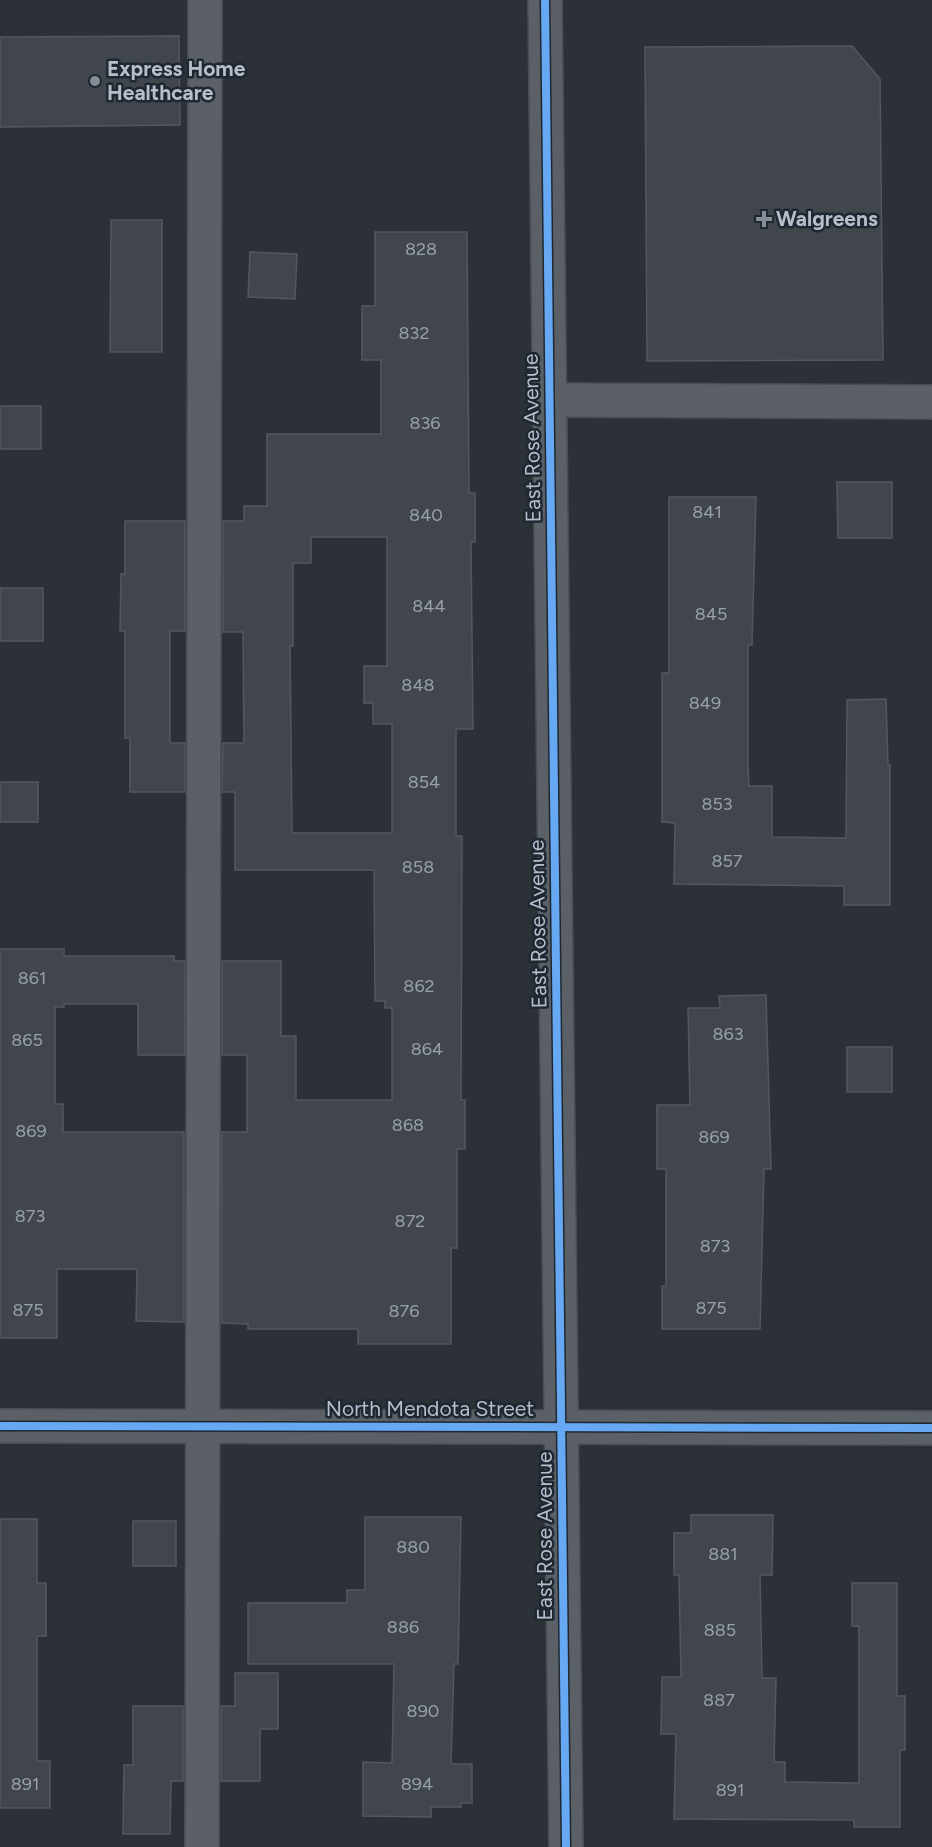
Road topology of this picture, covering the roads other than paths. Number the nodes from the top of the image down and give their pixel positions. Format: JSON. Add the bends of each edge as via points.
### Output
{"nodes":[{"id":1,"x":205,"y":0,"type":"edge"},
{"id":2,"x":545,"y":0,"type":"edge"},
{"id":3,"x":550,"y":400,"type":"junction"},
{"id":4,"x":932,"y":402,"type":"edge"},
{"id":5,"x":0,"y":1426,"type":"edge"},
{"id":6,"x":201,"y":1426,"type":"junction"},
{"id":7,"x":563,"y":1427,"type":"junction"},
{"id":8,"x":932,"y":1428,"type":"edge"},
{"id":9,"x":202,"y":1847,"type":"edge"},
{"id":10,"x":566,"y":1847,"type":"edge"}],
"edges":[{"from":1,"to":6,"type":"street"},
{"from":2,"to":3,"type":"street","name":"East Rose Avenue"},
{"from":3,"to":4,"type":"street"},
{"from":3,"to":7,"type":"street","name":"East Rose Avenue"},
{"from":5,"to":6,"type":"street","name":"North Mendota Street"},
{"from":6,"to":7,"type":"street","name":"North Mendota Street"},
{"from":6,"to":9,"type":"street"},
{"from":7,"to":8,"type":"street","name":"North Mendota Street"},
{"from":7,"to":10,"type":"street","name":"East Rose Avenue"}]}
